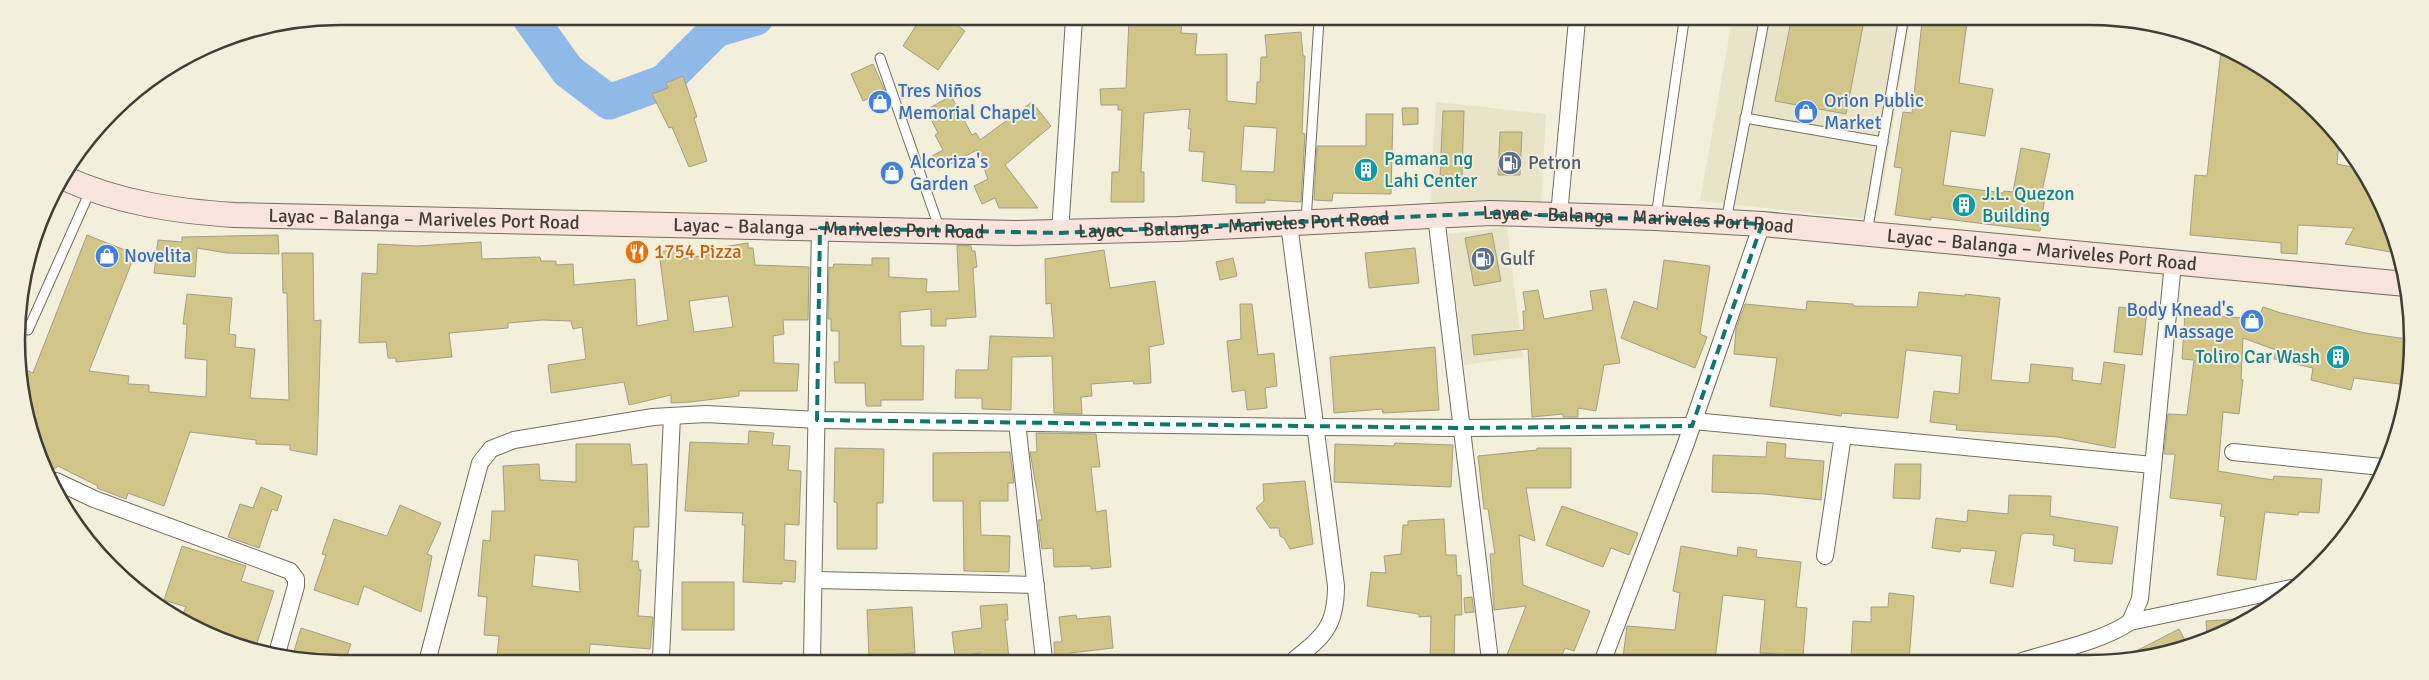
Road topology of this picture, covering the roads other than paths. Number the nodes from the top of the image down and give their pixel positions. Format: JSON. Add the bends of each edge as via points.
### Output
{"nodes":[{"id":1,"x":1074,"y":25,"type":"edge"},
{"id":2,"x":1318,"y":25,"type":"edge"},
{"id":3,"x":1577,"y":25,"type":"edge"},
{"id":4,"x":1683,"y":25,"type":"edge"},
{"id":5,"x":1763,"y":25,"type":"edge"},
{"id":6,"x":1902,"y":25,"type":"edge"},
{"id":7,"x":880,"y":58,"type":"dead end"},
{"id":8,"x":1745,"y":118,"type":"junction"},
{"id":9,"x":1883,"y":142,"type":"junction"},
{"id":10,"x":68,"y":180,"type":"edge"},
{"id":11,"x":91,"y":189,"type":"junction"},
{"id":12,"x":1559,"y":215,"type":"junction"},
{"id":13,"x":1436,"y":216,"type":"junction"},
{"id":14,"x":1656,"y":218,"type":"junction"},
{"id":15,"x":1726,"y":221,"type":"junction"},
{"id":16,"x":1298,"y":223,"type":"junction"},
{"id":17,"x":1762,"y":224,"type":"junction"},
{"id":18,"x":820,"y":228,"type":"junction"},
{"id":19,"x":940,"y":231,"type":"junction"},
{"id":20,"x":1060,"y":233,"type":"junction"},
{"id":21,"x":1867,"y":234,"type":"junction"},
{"id":22,"x":2173,"y":263,"type":"junction"},
{"id":23,"x":2399,"y":283,"type":"edge"},
{"id":24,"x":26,"y":329,"type":"edge"},
{"id":25,"x":672,"y":416,"type":"junction"},
{"id":26,"x":817,"y":420,"type":"junction"},
{"id":27,"x":1017,"y":423,"type":"junction"},
{"id":28,"x":1693,"y":423,"type":"junction"},
{"id":29,"x":1314,"y":427,"type":"junction"},
{"id":30,"x":1462,"y":428,"type":"junction"},
{"id":31,"x":1843,"y":435,"type":"junction"},
{"id":32,"x":2233,"y":452,"type":"dead end"},
{"id":33,"x":2153,"y":465,"type":"junction"},
{"id":34,"x":2378,"y":467,"type":"edge"},
{"id":35,"x":59,"y":482,"type":"edge"},
{"id":36,"x":1825,"y":556,"type":"dead end"},
{"id":37,"x":815,"y":580,"type":"junction"},
{"id":38,"x":1036,"y":585,"type":"junction"},
{"id":39,"x":2281,"y":590,"type":"edge"},
{"id":40,"x":2130,"y":622,"type":"junction"},
{"id":41,"x":278,"y":649,"type":"edge"},
{"id":42,"x":1489,"y":652,"type":"dead end"},
{"id":43,"x":429,"y":655,"type":"edge"},
{"id":44,"x":661,"y":655,"type":"edge"},
{"id":45,"x":812,"y":655,"type":"edge"},
{"id":46,"x":1044,"y":655,"type":"edge"},
{"id":47,"x":1301,"y":655,"type":"edge"},
{"id":48,"x":1605,"y":655,"type":"edge"},
{"id":49,"x":2041,"y":655,"type":"edge"}],
"edges":[{"from":1,"to":20,"type":"street"},
{"from":2,"to":16,"type":"lane"},
{"from":3,"to":12,"type":"street"},
{"from":4,"to":14,"type":"lane"},
{"from":5,"to":8,"type":"lane"},
{"from":6,"to":9,"type":"lane"},
{"from":7,"to":19,"type":"lane"},
{"from":8,"to":9,"type":"lane"},
{"from":8,"to":15,"type":"lane"},
{"from":9,"to":21,"type":"lane"},
{"from":10,"to":11,"type":"main road","name":"Layac – Balanga – Mariveles Port Road"},
{"from":11,"to":18,"type":"main road","name":"Layac – Balanga – Mariveles Port Road","via":[[167,209],[234,215]]},
{"from":11,"to":24,"type":"lane","via":[[28,330]]},
{"from":12,"to":13,"type":"main road","name":"Layac – Balanga – Mariveles Port Road"},
{"from":12,"to":14,"type":"main road","name":"Layac – Balanga – Mariveles Port Road"},
{"from":13,"to":16,"type":"main road","name":"Layac – Balanga – Mariveles Port Road"},
{"from":13,"to":30,"type":"street"},
{"from":14,"to":15,"type":"main road","name":"Layac – Balanga – Mariveles Port Road"},
{"from":15,"to":17,"type":"main road","name":"Layac – Balanga – Mariveles Port Road"},
{"from":16,"to":20,"type":"main road","name":"Layac – Balanga – Mariveles Port Road"},
{"from":16,"to":29,"type":"street"},
{"from":17,"to":21,"type":"main road","name":"Layac – Balanga – Mariveles Port Road"},
{"from":17,"to":28,"type":"street"},
{"from":18,"to":19,"type":"main road","name":"Layac – Balanga – Mariveles Port Road"},
{"from":18,"to":26,"type":"street"},
{"from":19,"to":20,"type":"main road","name":"Layac – Balanga – Mariveles Port Road"},
{"from":21,"to":22,"type":"main road","name":"Layac – Balanga – Mariveles Port Road"},
{"from":22,"to":23,"type":"main road","name":"Layac – Balanga – Mariveles Port Road"},
{"from":22,"to":33,"type":"street"},
{"from":25,"to":26,"type":"street","via":[[706,414]]},
{"from":25,"to":43,"type":"street","via":[[653,416],[514,440],[491,448],[476,472]]},
{"from":25,"to":44,"type":"street"},
{"from":26,"to":27,"type":"street"},
{"from":26,"to":37,"type":"street"},
{"from":27,"to":29,"type":"street"},
{"from":27,"to":38,"type":"street"},
{"from":28,"to":30,"type":"street"},
{"from":28,"to":31,"type":"street"},
{"from":28,"to":48,"type":"street"},
{"from":29,"to":30,"type":"street"},
{"from":29,"to":47,"type":"street","via":[[1336,604],[1329,628]]},
{"from":30,"to":42,"type":"street"},
{"from":31,"to":33,"type":"street"},
{"from":31,"to":36,"type":"street"},
{"from":32,"to":34,"type":"street"},
{"from":33,"to":40,"type":"street","via":[[2140,599]]},
{"from":35,"to":41,"type":"street","via":[[94,499],[294,574],[296,586]]},
{"from":37,"to":38,"type":"street"},
{"from":37,"to":45,"type":"street"},
{"from":38,"to":46,"type":"street"},
{"from":39,"to":40,"type":"street"},
{"from":40,"to":49,"type":"street","via":[[2098,637]]}]}
